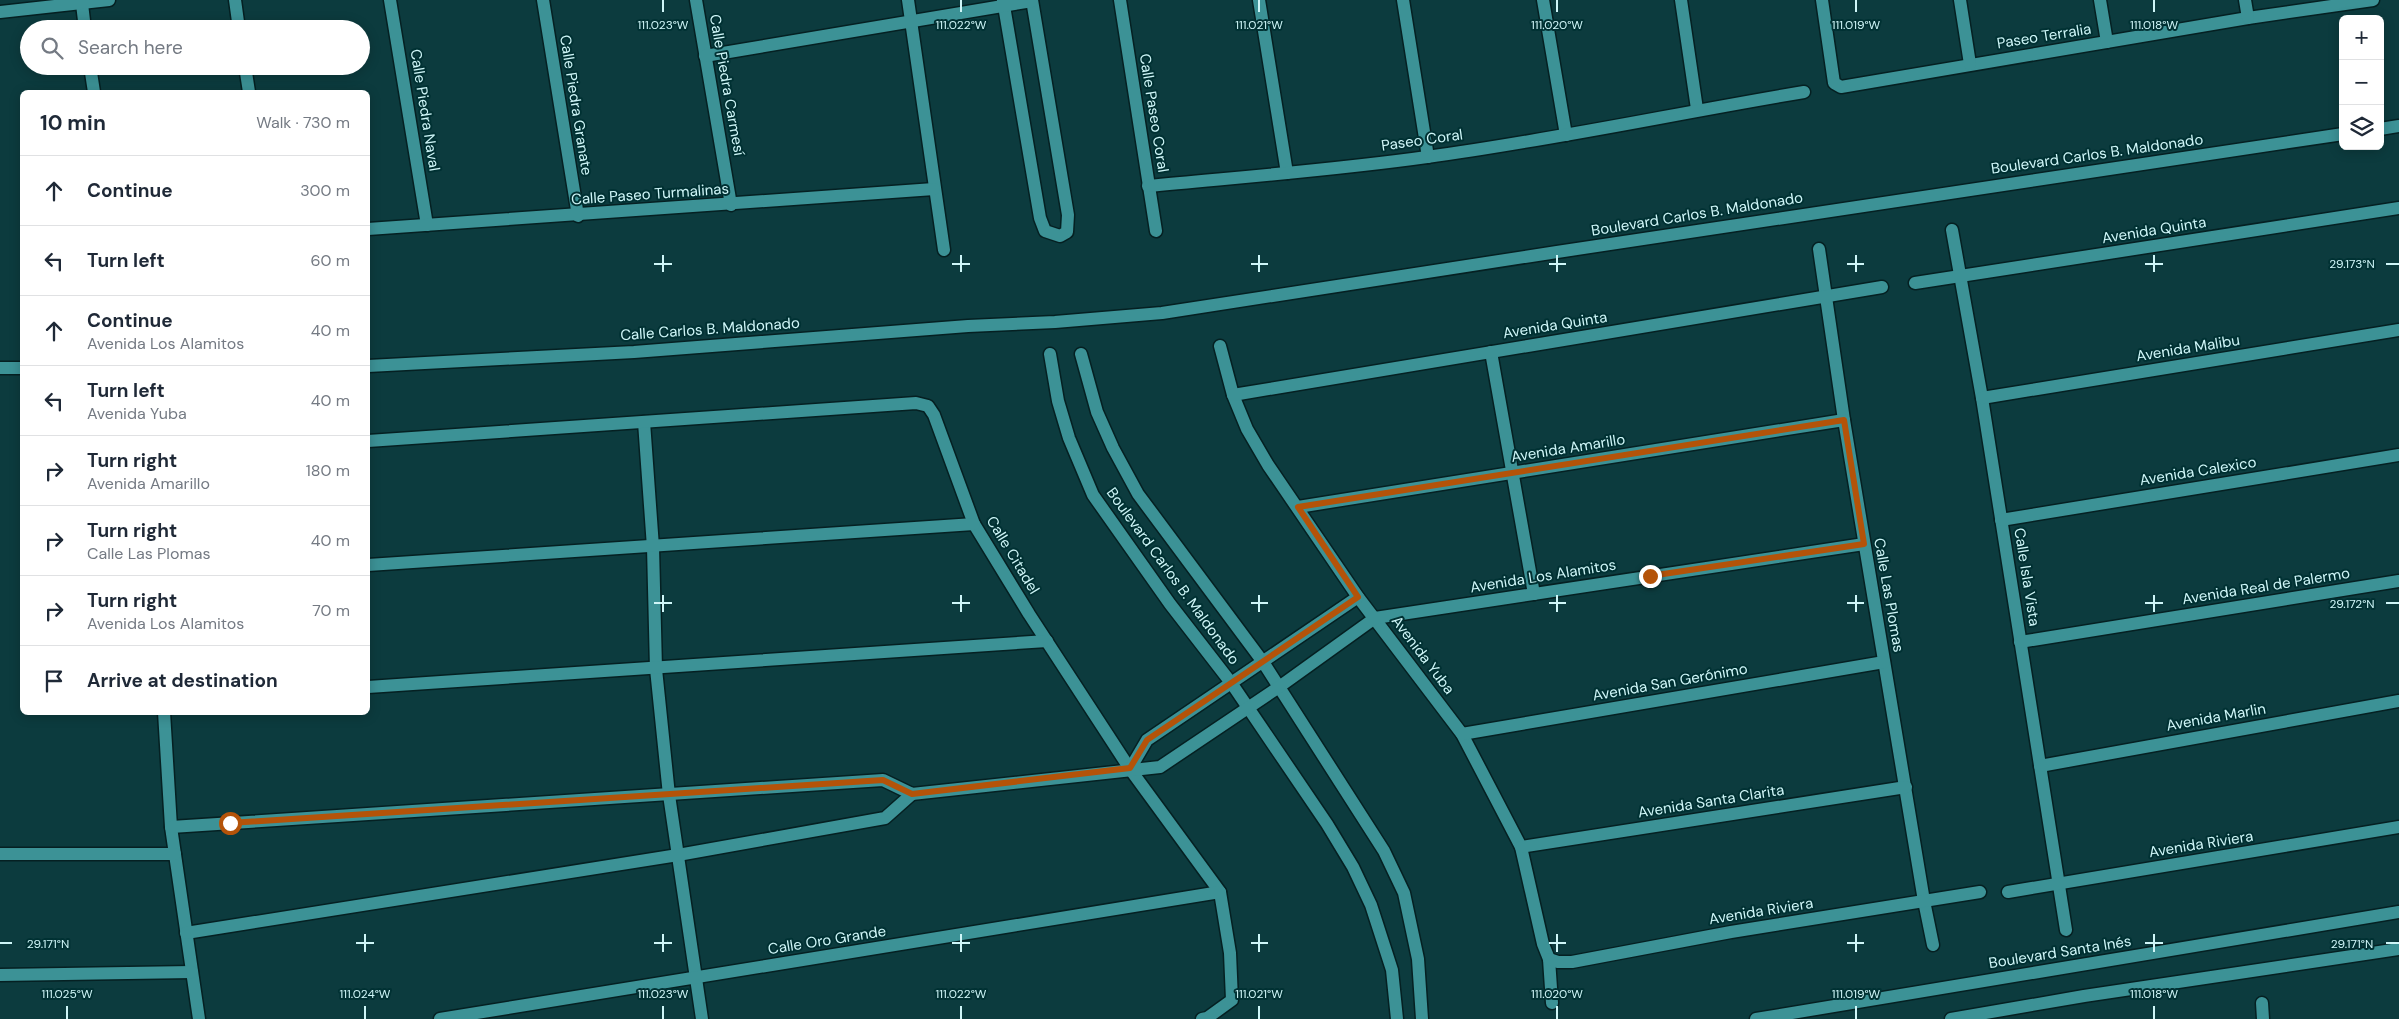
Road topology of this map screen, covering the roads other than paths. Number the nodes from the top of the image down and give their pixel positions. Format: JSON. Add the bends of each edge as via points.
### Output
{"nodes":[{"id":1,"x":110,"y":0,"type":"edge"},
{"id":2,"x":235,"y":0,"type":"edge"},
{"id":3,"x":390,"y":0,"type":"edge"},
{"id":4,"x":543,"y":0,"type":"edge"},
{"id":5,"x":696,"y":0,"type":"edge"},
{"id":6,"x":908,"y":0,"type":"edge"},
{"id":7,"x":1032,"y":0,"type":"edge"},
{"id":8,"x":1120,"y":0,"type":"edge"},
{"id":9,"x":1259,"y":0,"type":"edge"},
{"id":10,"x":1403,"y":0,"type":"edge"},
{"id":11,"x":1543,"y":0,"type":"edge"},
{"id":12,"x":1681,"y":0,"type":"edge"},
{"id":13,"x":1822,"y":0,"type":"edge"},
{"id":14,"x":1960,"y":0,"type":"edge"},
{"id":15,"x":2100,"y":0,"type":"edge"},
{"id":16,"x":2245,"y":0,"type":"edge"},
{"id":17,"x":2373,"y":0,"type":"edge"},
{"id":18,"x":1003,"y":3,"type":"edge"},
{"id":19,"x":82,"y":4,"type":"junction"},
{"id":20,"x":0,"y":12,"type":"edge"},
{"id":21,"x":2248,"y":18,"type":"junction"},
{"id":22,"x":84,"y":20,"type":"edge"},
{"id":23,"x":238,"y":20,"type":"edge"},
{"id":24,"x":912,"y":22,"type":"junction"},
{"id":25,"x":2107,"y":42,"type":"junction"},
{"id":26,"x":705,"y":56,"type":"junction"},
{"id":27,"x":1970,"y":64,"type":"junction"},
{"id":28,"x":91,"y":75,"type":"edge"},
{"id":29,"x":246,"y":75,"type":"edge"},
{"id":30,"x":94,"y":90,"type":"edge"},
{"id":31,"x":248,"y":90,"type":"edge"},
{"id":32,"x":1804,"y":92,"type":"dead end"},
{"id":33,"x":1697,"y":110,"type":"junction"},
{"id":34,"x":2399,"y":126,"type":"edge"},
{"id":35,"x":2384,"y":128,"type":"edge"},
{"id":36,"x":1566,"y":135,"type":"junction"},
{"id":37,"x":2339,"y":135,"type":"edge"},
{"id":38,"x":1428,"y":157,"type":"junction"},
{"id":39,"x":1287,"y":173,"type":"junction"},
{"id":40,"x":1148,"y":186,"type":"junction"},
{"id":41,"x":934,"y":189,"type":"junction"},
{"id":42,"x":731,"y":205,"type":"junction"},
{"id":43,"x":2399,"y":208,"type":"edge"},
{"id":44,"x":578,"y":216,"type":"junction"},
{"id":45,"x":427,"y":225,"type":"junction"},
{"id":46,"x":370,"y":229,"type":"edge"},
{"id":47,"x":1952,"y":230,"type":"dead end"},
{"id":48,"x":1156,"y":231,"type":"dead end"},
{"id":49,"x":1819,"y":249,"type":"dead end"},
{"id":50,"x":944,"y":250,"type":"dead end"},
{"id":51,"x":1959,"y":277,"type":"junction"},
{"id":52,"x":1915,"y":283,"type":"dead end"},
{"id":53,"x":1882,"y":287,"type":"dead end"},
{"id":54,"x":1826,"y":296,"type":"junction"},
{"id":55,"x":1055,"y":322,"type":"joint"},
{"id":56,"x":2399,"y":330,"type":"edge"},
{"id":57,"x":1220,"y":346,"type":"dead end"},
{"id":58,"x":1491,"y":352,"type":"junction"},
{"id":59,"x":1050,"y":354,"type":"dead end"},
{"id":60,"x":1081,"y":354,"type":"dead end"},
{"id":61,"x":370,"y":366,"type":"edge"},
{"id":62,"x":0,"y":368,"type":"edge"},
{"id":63,"x":20,"y":368,"type":"edge"},
{"id":64,"x":1233,"y":395,"type":"junction"},
{"id":65,"x":1982,"y":398,"type":"junction"},
{"id":66,"x":1844,"y":420,"type":"junction"},
{"id":67,"x":644,"y":422,"type":"junction"},
{"id":68,"x":370,"y":441,"type":"edge"},
{"id":69,"x":2399,"y":455,"type":"edge"},
{"id":70,"x":1513,"y":473,"type":"junction"},
{"id":71,"x":1298,"y":507,"type":"junction"},
{"id":72,"x":2001,"y":520,"type":"junction"},
{"id":73,"x":974,"y":524,"type":"junction"},
{"id":74,"x":1864,"y":544,"type":"junction"},
{"id":75,"x":653,"y":547,"type":"junction"},
{"id":76,"x":370,"y":565,"type":"edge"},
{"id":77,"x":2399,"y":581,"type":"edge"},
{"id":78,"x":1534,"y":594,"type":"junction"},
{"id":79,"x":1358,"y":597,"type":"junction"},
{"id":80,"x":1375,"y":618,"type":"junction"},
{"id":81,"x":1047,"y":641,"type":"junction"},
{"id":82,"x":2020,"y":642,"type":"junction"},
{"id":83,"x":1264,"y":662,"type":"junction"},
{"id":84,"x":1884,"y":662,"type":"junction"},
{"id":85,"x":656,"y":669,"type":"junction"},
{"id":86,"x":1232,"y":684,"type":"junction"},
{"id":87,"x":370,"y":687,"type":"edge"},
{"id":88,"x":1279,"y":687,"type":"junction"},
{"id":89,"x":2399,"y":701,"type":"edge"},
{"id":90,"x":1248,"y":708,"type":"junction"},
{"id":91,"x":164,"y":715,"type":"edge"},
{"id":92,"x":1462,"y":734,"type":"junction"},
{"id":93,"x":2040,"y":766,"type":"junction"},
{"id":94,"x":1130,"y":768,"type":"junction"},
{"id":95,"x":1906,"y":787,"type":"junction"},
{"id":96,"x":912,"y":794,"type":"junction"},
{"id":97,"x":669,"y":795,"type":"junction"},
{"id":98,"x":171,"y":827,"type":"junction"},
{"id":99,"x":2399,"y":827,"type":"edge"},
{"id":100,"x":1521,"y":847,"type":"junction"},
{"id":101,"x":0,"y":854,"type":"edge"},
{"id":102,"x":174,"y":854,"type":"junction"},
{"id":103,"x":678,"y":854,"type":"junction"},
{"id":104,"x":2058,"y":884,"type":"junction"},
{"id":105,"x":1220,"y":892,"type":"junction"},
{"id":106,"x":1980,"y":892,"type":"dead end"},
{"id":107,"x":2008,"y":892,"type":"dead end"},
{"id":108,"x":1924,"y":901,"type":"junction"},
{"id":109,"x":2399,"y":912,"type":"edge"},
{"id":110,"x":2066,"y":930,"type":"dead end"},
{"id":111,"x":186,"y":933,"type":"junction"},
{"id":112,"x":1933,"y":945,"type":"dead end"},
{"id":113,"x":2399,"y":948,"type":"edge"},
{"id":114,"x":1549,"y":960,"type":"junction"},
{"id":115,"x":192,"y":972,"type":"junction"},
{"id":116,"x":0,"y":975,"type":"edge"},
{"id":117,"x":696,"y":978,"type":"junction"},
{"id":118,"x":1552,"y":1003,"type":"dead end"},
{"id":119,"x":2262,"y":1003,"type":"dead end"},
{"id":120,"x":199,"y":1019,"type":"edge"},
{"id":121,"x":440,"y":1019,"type":"edge"},
{"id":122,"x":702,"y":1019,"type":"edge"},
{"id":123,"x":1202,"y":1019,"type":"edge"},
{"id":124,"x":1397,"y":1019,"type":"edge"},
{"id":125,"x":1422,"y":1019,"type":"edge"},
{"id":126,"x":1756,"y":1019,"type":"edge"},
{"id":127,"x":1951,"y":1019,"type":"edge"},
{"id":128,"x":2263,"y":1019,"type":"edge"}],
"edges":[{"from":1,"to":19,"type":"street"},
{"from":2,"to":23,"type":"street"},
{"from":3,"to":45,"type":"street","name":"Calle Piedra Naval"},
{"from":4,"to":44,"type":"street","name":"Calle Piedra Granate"},
{"from":5,"to":26,"type":"street","name":"Calle Piedra Carmesí"},
{"from":6,"to":24,"type":"street"},
{"from":7,"to":18,"type":"street"},
{"from":7,"to":18,"type":"street","via":[[1068,216],[1067,232],[1060,236],[1046,231],[1040,218]]},
{"from":8,"to":40,"type":"street","name":"Calle Paseo Coral"},
{"from":9,"to":39,"type":"street"},
{"from":10,"to":38,"type":"street"},
{"from":11,"to":36,"type":"street"},
{"from":12,"to":33,"type":"street"},
{"from":13,"to":27,"type":"street","name":"Paseo Terralia","via":[[1834,83],[1841,87]]},
{"from":14,"to":27,"type":"street"},
{"from":15,"to":25,"type":"street"},
{"from":16,"to":21,"type":"street"},
{"from":17,"to":21,"type":"street","name":"Paseo Terralia"},
{"from":18,"to":24,"type":"street"},
{"from":19,"to":20,"type":"street"},
{"from":19,"to":22,"type":"street"},
{"from":21,"to":25,"type":"street","name":"Paseo Terralia"},
{"from":24,"to":26,"type":"street"},
{"from":24,"to":41,"type":"street"},
{"from":25,"to":27,"type":"street","name":"Paseo Terralia"},
{"from":26,"to":42,"type":"street","name":"Calle Piedra Carmesí"},
{"from":28,"to":30,"type":"street"},
{"from":29,"to":31,"type":"street"},
{"from":32,"to":33,"type":"street","name":"Paseo Coral"},
{"from":33,"to":36,"type":"street","name":"Paseo Coral"},
{"from":34,"to":35,"type":"street"},
{"from":36,"to":38,"type":"street","name":"Paseo Coral"},
{"from":37,"to":55,"type":"street","name":"Boulevard Carlos B. Maldonado","via":[[1162,313]]},
{"from":38,"to":39,"type":"street","name":"Paseo Coral"},
{"from":39,"to":40,"type":"street","name":"Paseo Coral"},
{"from":40,"to":48,"type":"street","name":"Calle Paseo Coral"},
{"from":41,"to":42,"type":"street","name":"Calle Paseo Turmalinas"},
{"from":41,"to":50,"type":"street"},
{"from":42,"to":44,"type":"street","name":"Calle Paseo Turmalinas"},
{"from":43,"to":51,"type":"street","name":"Avenida Quinta"},
{"from":44,"to":45,"type":"street","name":"Calle Paseo Turmalinas"},
{"from":45,"to":46,"type":"street","name":"Calle Paseo Turmalinas"},
{"from":47,"to":51,"type":"street","name":"Calle Isla Vista"},
{"from":49,"to":54,"type":"street","name":"Calle Las Plomas"},
{"from":51,"to":52,"type":"street","name":"Avenida Quinta"},
{"from":51,"to":65,"type":"street","name":"Calle Isla Vista"},
{"from":53,"to":54,"type":"street","name":"Avenida Quinta"},
{"from":54,"to":58,"type":"street","name":"Avenida Quinta"},
{"from":54,"to":66,"type":"street","name":"Calle Las Plomas"},
{"from":55,"to":61,"type":"street","name":"Calle Carlos B. Maldonado","via":[[634,352]]},
{"from":56,"to":65,"type":"street","name":"Avenida Malibu"},
{"from":57,"to":64,"type":"street","name":"Avenida Yuba"},
{"from":58,"to":64,"type":"street","name":"Avenida Quinta"},
{"from":58,"to":70,"type":"street"},
{"from":59,"to":86,"type":"street","name":"Boulevard Carlos B. Maldonado","via":[[1069,438],[1094,495],[1170,604]]},
{"from":60,"to":83,"type":"street","name":"Boulevard Carlos B. Maldonado","via":[[1097,412],[1138,494]]},
{"from":62,"to":63,"type":"street"},
{"from":64,"to":71,"type":"street","name":"Avenida Yuba","via":[[1247,429]]},
{"from":65,"to":72,"type":"street","name":"Calle Isla Vista"},
{"from":66,"to":70,"type":"street","name":"Avenida Amarillo"},
{"from":66,"to":74,"type":"street","name":"Calle Las Plomas"},
{"from":67,"to":68,"type":"street"},
{"from":67,"to":73,"type":"street","name":"Calle Citadel","via":[[916,403],[928,406]]},
{"from":67,"to":75,"type":"street"},
{"from":69,"to":72,"type":"street","name":"Avenida Calexico"},
{"from":70,"to":71,"type":"street","name":"Avenida Amarillo"},
{"from":70,"to":78,"type":"street"},
{"from":71,"to":79,"type":"street","name":"Avenida Yuba"},
{"from":72,"to":82,"type":"street","name":"Calle Isla Vista"},
{"from":73,"to":75,"type":"street"},
{"from":73,"to":81,"type":"street","name":"Calle Citadel"},
{"from":74,"to":78,"type":"street","name":"Avenida Los Alamitos"},
{"from":74,"to":84,"type":"street","name":"Calle Las Plomas"},
{"from":75,"to":76,"type":"street"},
{"from":75,"to":85,"type":"street"},
{"from":77,"to":82,"type":"street","name":"Avenida Real de Palermo"},
{"from":78,"to":80,"type":"street","name":"Avenida Los Alamitos"},
{"from":79,"to":80,"type":"street","name":"Avenida Yuba"},
{"from":79,"to":83,"type":"street"},
{"from":80,"to":88,"type":"street","name":"Avenida Los Alamitos"},
{"from":80,"to":92,"type":"street","name":"Avenida Yuba"},
{"from":81,"to":85,"type":"street"},
{"from":81,"to":94,"type":"street","name":"Calle Citadel"},
{"from":82,"to":93,"type":"street","name":"Calle Isla Vista"},
{"from":83,"to":86,"type":"street"},
{"from":83,"to":88,"type":"street","name":"Boulevard Carlos B. Maldonado"},
{"from":84,"to":92,"type":"street","name":"Avenida San Gerónimo"},
{"from":84,"to":95,"type":"street","name":"Calle Las Plomas"},
{"from":85,"to":87,"type":"street"},
{"from":85,"to":97,"type":"street"},
{"from":86,"to":90,"type":"street","name":"Boulevard Carlos B. Maldonado"},
{"from":86,"to":94,"type":"street","via":[[1147,740]]},
{"from":88,"to":90,"type":"street","name":"Avenida Los Alamitos"},
{"from":88,"to":125,"type":"street","name":"Boulevard Carlos B. Maldonado","via":[[1380,843],[1404,892],[1418,959]]},
{"from":89,"to":93,"type":"street","name":"Avenida Marlin"},
{"from":90,"to":94,"type":"street","name":"Avenida Los Alamitos","via":[[1160,767]]},
{"from":90,"to":124,"type":"street","name":"Boulevard Carlos B. Maldonado","via":[[1353,867],[1371,906],[1392,970]]},
{"from":91,"to":98,"type":"street"},
{"from":92,"to":100,"type":"street","name":"Avenida Yuba"},
{"from":93,"to":104,"type":"street","name":"Calle Isla Vista"},
{"from":94,"to":96,"type":"street","name":"Avenida Los Alamitos"},
{"from":94,"to":105,"type":"street","name":"Calle Citadel"},
{"from":95,"to":100,"type":"street","name":"Avenida Santa Clarita"},
{"from":95,"to":108,"type":"street","name":"Calle Las Plomas"},
{"from":96,"to":97,"type":"street","via":[[883,780]]},
{"from":96,"to":103,"type":"street","via":[[885,818]]},
{"from":97,"to":98,"type":"street"},
{"from":97,"to":103,"type":"street"},
{"from":98,"to":102,"type":"street"},
{"from":99,"to":104,"type":"street","name":"Avenida Riviera"},
{"from":100,"to":114,"type":"street","name":"Avenida Yuba","via":[[1542,944]]},
{"from":101,"to":102,"type":"street"},
{"from":102,"to":111,"type":"street"},
{"from":103,"to":111,"type":"street"},
{"from":103,"to":117,"type":"street"},
{"from":104,"to":107,"type":"street","name":"Avenida Riviera"},
{"from":104,"to":110,"type":"street","name":"Calle Isla Vista"},
{"from":105,"to":117,"type":"street","name":"Calle Oro Grande"},
{"from":105,"to":123,"type":"street","name":"Calle Citadel","via":[[1230,953],[1232,1000]]},
{"from":106,"to":108,"type":"street","name":"Avenida Riviera"},
{"from":108,"to":112,"type":"street","name":"Calle Las Plomas"},
{"from":108,"to":114,"type":"street","name":"Avenida Riviera","via":[[1572,962]]},
{"from":109,"to":126,"type":"street","name":"Boulevard Santa Inés"},
{"from":111,"to":115,"type":"street"},
{"from":113,"to":127,"type":"street"},
{"from":114,"to":118,"type":"street","name":"Avenida Yuba"},
{"from":115,"to":116,"type":"street"},
{"from":115,"to":120,"type":"street"},
{"from":117,"to":121,"type":"street","name":"Calle Oro Grande"},
{"from":117,"to":122,"type":"street"},
{"from":119,"to":128,"type":"street"}]}
